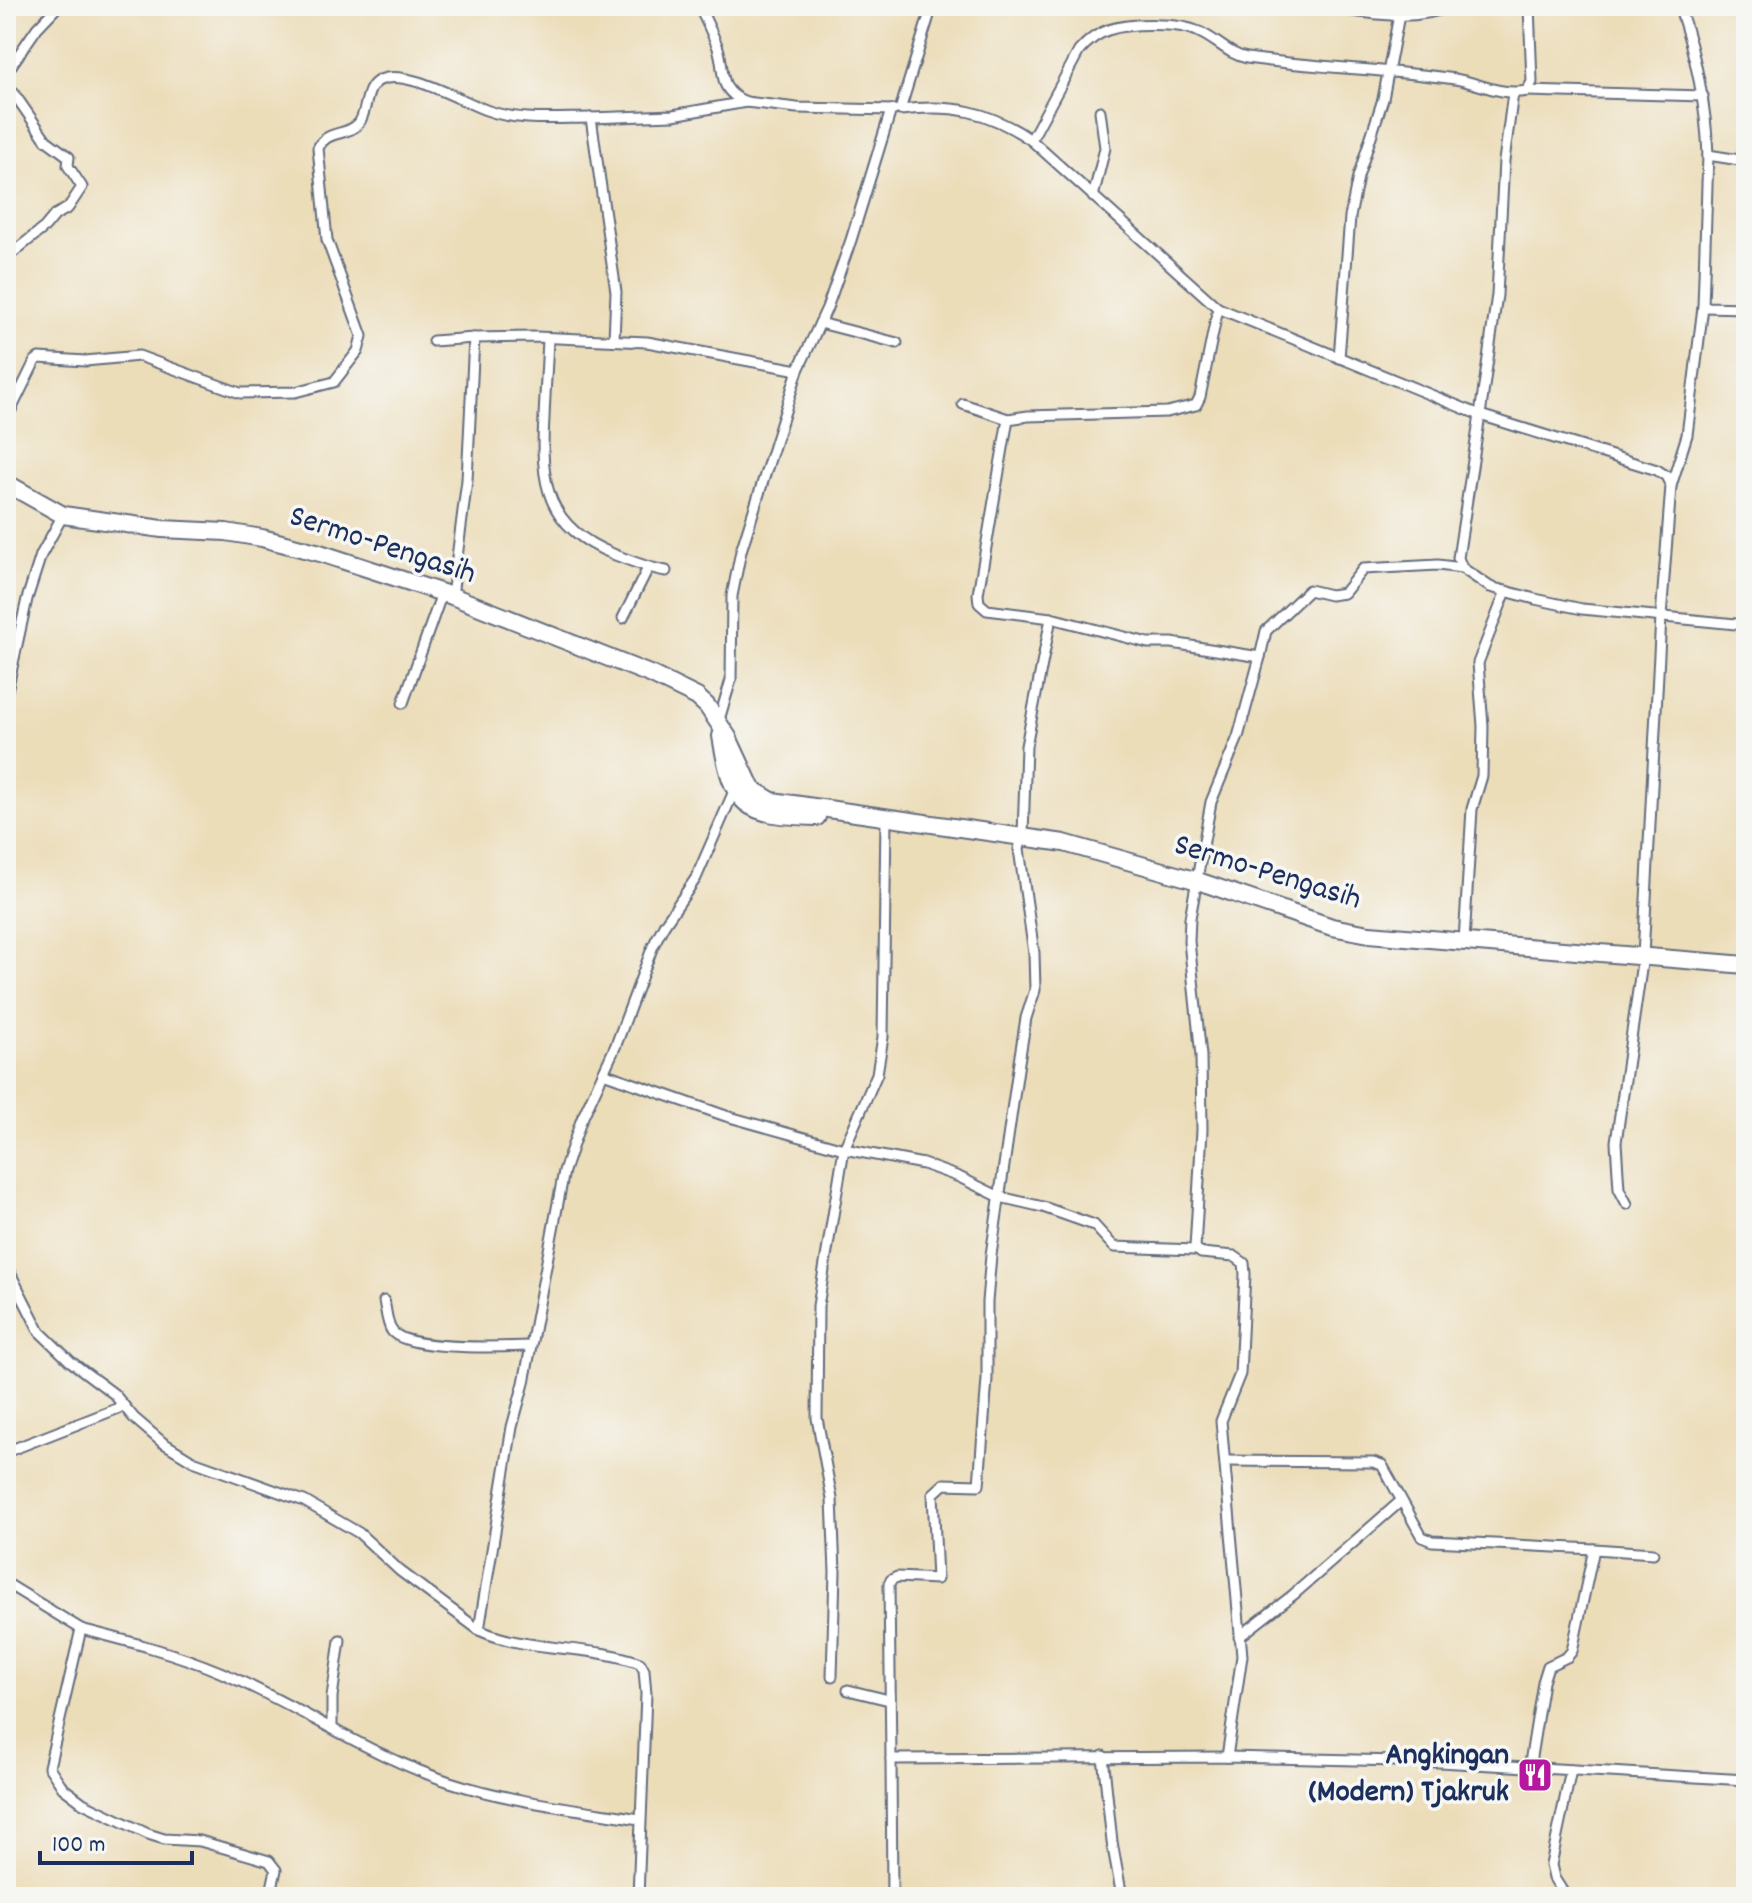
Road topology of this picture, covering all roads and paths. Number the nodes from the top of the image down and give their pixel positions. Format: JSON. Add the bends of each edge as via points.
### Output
{"nodes":[{"id":1,"x":58,"y":6,"type":"edge"},
{"id":2,"x":699,"y":6,"type":"edge"},
{"id":3,"x":932,"y":6,"type":"edge"},
{"id":4,"x":1316,"y":6,"type":"edge"},
{"id":5,"x":1451,"y":6,"type":"edge"},
{"id":6,"x":1529,"y":6,"type":"edge"},
{"id":7,"x":1679,"y":6,"type":"edge"},
{"id":8,"x":1399,"y":15,"type":"junction"},
{"id":9,"x":1389,"y":70,"type":"junction"},
{"id":10,"x":6,"y":73,"type":"edge"},
{"id":11,"x":6,"y":82,"type":"edge"},
{"id":12,"x":1527,"y":91,"type":"junction"},
{"id":13,"x":1513,"y":93,"type":"junction"},
{"id":14,"x":1703,"y":96,"type":"junction"},
{"id":15,"x":746,"y":102,"type":"junction"},
{"id":16,"x":895,"y":110,"type":"junction"},
{"id":17,"x":1100,"y":111,"type":"dead end"},
{"id":18,"x":591,"y":118,"type":"junction"},
{"id":19,"x":1031,"y":140,"type":"junction"},
{"id":20,"x":1708,"y":155,"type":"junction"},
{"id":21,"x":1746,"y":161,"type":"edge"},
{"id":22,"x":1093,"y":197,"type":"junction"},
{"id":23,"x":6,"y":258,"type":"edge"},
{"id":24,"x":1703,"y":307,"type":"junction"},
{"id":25,"x":1218,"y":308,"type":"junction"},
{"id":26,"x":1746,"y":308,"type":"edge"},
{"id":27,"x":820,"y":323,"type":"junction"},
{"id":28,"x":474,"y":338,"type":"junction"},
{"id":29,"x":548,"y":338,"type":"junction"},
{"id":30,"x":614,"y":340,"type":"junction"},
{"id":31,"x":433,"y":341,"type":"dead end"},
{"id":32,"x":897,"y":343,"type":"dead end"},
{"id":33,"x":1339,"y":358,"type":"junction"},
{"id":34,"x":798,"y":370,"type":"junction"},
{"id":35,"x":963,"y":404,"type":"dead end"},
{"id":36,"x":1480,"y":415,"type":"junction"},
{"id":37,"x":1008,"y":419,"type":"junction"},
{"id":38,"x":6,"y":420,"type":"edge"},
{"id":39,"x":1662,"y":473,"type":"junction"},
{"id":40,"x":1676,"y":474,"type":"junction"},
{"id":41,"x":6,"y":483,"type":"edge"},
{"id":42,"x":1671,"y":486,"type":"junction"},
{"id":43,"x":63,"y":515,"type":"junction"},
{"id":44,"x":648,"y":568,"type":"junction"},
{"id":45,"x":1462,"y":568,"type":"junction"},
{"id":46,"x":666,"y":571,"type":"dead end"},
{"id":47,"x":1506,"y":591,"type":"junction"},
{"id":48,"x":447,"y":594,"type":"junction"},
{"id":49,"x":1661,"y":617,"type":"junction"},
{"id":50,"x":623,"y":618,"type":"dead end"},
{"id":51,"x":1051,"y":618,"type":"junction"},
{"id":52,"x":1746,"y":625,"type":"edge"},
{"id":53,"x":1260,"y":657,"type":"junction"},
{"id":54,"x":6,"y":695,"type":"edge"},
{"id":55,"x":403,"y":703,"type":"dead end"},
{"id":56,"x":719,"y":725,"type":"junction"},
{"id":57,"x":734,"y":791,"type":"junction"},
{"id":58,"x":879,"y":817,"type":"junction"},
{"id":59,"x":1023,"y":835,"type":"junction"},
{"id":60,"x":1198,"y":881,"type":"junction"},
{"id":61,"x":1464,"y":941,"type":"junction"},
{"id":62,"x":1643,"y":956,"type":"junction"},
{"id":63,"x":1746,"y":965,"type":"edge"},
{"id":64,"x":603,"y":1073,"type":"junction"},
{"id":65,"x":844,"y":1149,"type":"junction"},
{"id":66,"x":1000,"y":1197,"type":"junction"},
{"id":67,"x":1627,"y":1204,"type":"dead end"},
{"id":68,"x":1195,"y":1250,"type":"junction"},
{"id":69,"x":6,"y":1265,"type":"edge"},
{"id":70,"x":384,"y":1301,"type":"dead end"},
{"id":71,"x":529,"y":1346,"type":"junction"},
{"id":72,"x":124,"y":1406,"type":"junction"},
{"id":73,"x":6,"y":1452,"type":"edge"},
{"id":74,"x":1225,"y":1461,"type":"junction"},
{"id":75,"x":1401,"y":1501,"type":"junction"},
{"id":76,"x":1594,"y":1549,"type":"junction"},
{"id":77,"x":1653,"y":1553,"type":"dead end"},
{"id":78,"x":6,"y":1583,"type":"edge"},
{"id":79,"x":81,"y":1629,"type":"junction"},
{"id":80,"x":479,"y":1630,"type":"junction"},
{"id":81,"x":1239,"y":1637,"type":"junction"},
{"id":82,"x":340,"y":1640,"type":"dead end"},
{"id":83,"x":832,"y":1676,"type":"dead end"},
{"id":84,"x":848,"y":1690,"type":"dead end"},
{"id":85,"x":889,"y":1700,"type":"junction"},
{"id":86,"x":332,"y":1727,"type":"junction"},
{"id":87,"x":1103,"y":1756,"type":"junction"},
{"id":88,"x":1227,"y":1757,"type":"junction"},
{"id":89,"x":891,"y":1759,"type":"junction"},
{"id":90,"x":1529,"y":1769,"type":"junction"},
{"id":91,"x":1571,"y":1770,"type":"junction"},
{"id":92,"x":1746,"y":1780,"type":"edge"},
{"id":93,"x":640,"y":1819,"type":"junction"},
{"id":94,"x":270,"y":1897,"type":"edge"},
{"id":95,"x":638,"y":1897,"type":"edge"},
{"id":96,"x":892,"y":1897,"type":"edge"},
{"id":97,"x":1122,"y":1897,"type":"edge"},
{"id":98,"x":1566,"y":1897,"type":"edge"}],
"edges":[{"from":1,"to":10,"type":"street"},
{"from":2,"to":15,"type":"street","via":[[718,49],[726,87]]},
{"from":3,"to":16,"type":"street"},
{"from":4,"to":8,"type":"street"},
{"from":5,"to":8,"type":"street"},
{"from":6,"to":12,"type":"street","via":[[1532,82]]},
{"from":7,"to":14,"type":"street"},
{"from":8,"to":9,"type":"street"},
{"from":9,"to":13,"type":"street"},
{"from":9,"to":19,"type":"street","via":[[1243,57],[1181,26],[1109,30],[1079,51]]},
{"from":9,"to":33,"type":"street","via":[[1350,217]]},
{"from":11,"to":23,"type":"street","via":[[46,140],[69,157],[68,166],[82,187],[68,208]]},
{"from":12,"to":13,"type":"street"},
{"from":12,"to":14,"type":"street"},
{"from":13,"to":36,"type":"street","via":[[1497,295]]},
{"from":14,"to":20,"type":"street"},
{"from":15,"to":16,"type":"street"},
{"from":15,"to":18,"type":"street","via":[[673,115]]},
{"from":16,"to":19,"type":"street","via":[[970,110],[1005,122]]},
{"from":16,"to":27,"type":"street"},
{"from":17,"to":22,"type":"street","via":[[1105,148]]},
{"from":18,"to":30,"type":"street","via":[[616,292]]},
{"from":18,"to":38,"type":"street","via":[[511,117],[417,82],[379,80],[360,122],[326,136],[318,148],[327,240],[362,336],[362,345],[342,374],[311,389],[240,393],[139,356],[39,358]]},
{"from":19,"to":22,"type":"street"},
{"from":20,"to":21,"type":"street"},
{"from":20,"to":24,"type":"street"},
{"from":22,"to":25,"type":"street"},
{"from":24,"to":26,"type":"street"},
{"from":24,"to":40,"type":"street","via":[[1687,435]]},
{"from":25,"to":33,"type":"street"},
{"from":25,"to":37,"type":"street","via":[[1196,405],[1167,412]]},
{"from":27,"to":32,"type":"street"},
{"from":27,"to":34,"type":"street"},
{"from":28,"to":29,"type":"street"},
{"from":28,"to":31,"type":"street"},
{"from":28,"to":48,"type":"street","via":[[467,480]]},
{"from":29,"to":30,"type":"street"},
{"from":29,"to":44,"type":"street","via":[[542,458],[548,494],[585,541]]},
{"from":30,"to":34,"type":"street"},
{"from":33,"to":36,"type":"street"},
{"from":34,"to":56,"type":"street","via":[[735,575],[732,671]]},
{"from":35,"to":37,"type":"street"},
{"from":36,"to":39,"type":"street"},
{"from":36,"to":45,"type":"street","via":[[1458,558]]},
{"from":37,"to":51,"type":"street","via":[[979,603],[987,610]]},
{"from":39,"to":40,"type":"street"},
{"from":39,"to":42,"type":"street"},
{"from":40,"to":42,"type":"street"},
{"from":41,"to":43,"type":"main road","name":"Sermo-Pengasih"},
{"from":42,"to":49,"type":"street"},
{"from":43,"to":48,"type":"main road","name":"Sermo-Pengasih","via":[[262,538]]},
{"from":43,"to":54,"type":"street","via":[[41,555],[27,599]]},
{"from":44,"to":46,"type":"street"},
{"from":44,"to":50,"type":"street"},
{"from":45,"to":47,"type":"street"},
{"from":45,"to":53,"type":"street","via":[[1363,569],[1344,593],[1309,590],[1266,631]]},
{"from":47,"to":49,"type":"street","via":[[1582,609]]},
{"from":47,"to":61,"type":"street","via":[[1478,663],[1482,776],[1472,809]]},
{"from":48,"to":55,"type":"street"},
{"from":48,"to":56,"type":"main road","name":"Sermo-Pengasih","via":[[663,680],[697,697]]},
{"from":49,"to":52,"type":"street"},
{"from":49,"to":62,"type":"street"},
{"from":51,"to":53,"type":"street","via":[[1148,643]]},
{"from":51,"to":59,"type":"street","via":[[1026,746]]},
{"from":53,"to":60,"type":"street","via":[[1238,737],[1211,802]]},
{"from":56,"to":57,"type":"main road","name":"Sermo-Pengasih"},
{"from":56,"to":58,"type":"main road","name":"Sermo-Pengasih","via":[[745,779],[760,797]]},
{"from":57,"to":58,"type":"main road","name":"Sermo-Pengasih","via":[[751,808],[776,815]]},
{"from":57,"to":64,"type":"street","via":[[696,878],[653,946]]},
{"from":58,"to":59,"type":"main road","name":"Sermo-Pengasih"},
{"from":58,"to":65,"type":"street","via":[[883,1037],[877,1074]]},
{"from":59,"to":60,"type":"main road","name":"Sermo-Pengasih"},
{"from":59,"to":66,"type":"street","via":[[1020,860],[1035,990],[1021,1048]]},
{"from":60,"to":61,"type":"main road","name":"Sermo-Pengasih","via":[[1332,927]]},
{"from":60,"to":68,"type":"street","via":[[1189,941],[1201,1056]]},
{"from":61,"to":62,"type":"main road","name":"Sermo-Pengasih"},
{"from":62,"to":63,"type":"main road","name":"Sermo-Pengasih"},
{"from":62,"to":67,"type":"street","via":[[1616,1142],[1619,1189]]},
{"from":64,"to":65,"type":"street","via":[[726,1116]]},
{"from":64,"to":71,"type":"street","via":[[564,1171]]},
{"from":65,"to":66,"type":"street","via":[[923,1164]]},
{"from":65,"to":83,"type":"street","via":[[817,1322],[817,1418],[832,1499]]},
{"from":66,"to":68,"type":"street","via":[[1094,1225],[1114,1247]]},
{"from":66,"to":85,"type":"street","via":[[987,1302],[979,1485],[944,1484],[933,1494],[937,1579],[897,1577],[889,1584]]},
{"from":68,"to":74,"type":"street","via":[[1234,1256],[1244,1263],[1241,1364],[1221,1421]]},
{"from":69,"to":72,"type":"street","via":[[40,1332]]},
{"from":70,"to":71,"type":"street","via":[[391,1331],[403,1339],[453,1347]]},
{"from":71,"to":80,"type":"street"},
{"from":72,"to":73,"type":"street"},
{"from":72,"to":80,"type":"street","via":[[177,1454],[304,1501],[359,1533]]},
{"from":74,"to":75,"type":"street","via":[[1373,1462],[1382,1465]]},
{"from":74,"to":81,"type":"street"},
{"from":75,"to":76,"type":"street","via":[[1422,1537],[1432,1541]]},
{"from":75,"to":81,"type":"street"},
{"from":76,"to":77,"type":"street"},
{"from":76,"to":90,"type":"street","via":[[1572,1651],[1548,1666],[1543,1682]]},
{"from":78,"to":79,"type":"street"},
{"from":79,"to":86,"type":"street","via":[[220,1672]]},
{"from":79,"to":94,"type":"street","via":[[49,1767],[56,1780],[83,1803],[156,1837],[200,1841],[269,1861],[276,1870]]},
{"from":80,"to":93,"type":"street","via":[[496,1638],[640,1663],[646,1694]]},
{"from":81,"to":88,"type":"street","via":[[1242,1656]]},
{"from":82,"to":86,"type":"street"},
{"from":84,"to":85,"type":"street"},
{"from":85,"to":89,"type":"street"},
{"from":86,"to":93,"type":"street","via":[[449,1782],[525,1801]]},
{"from":87,"to":88,"type":"street"},
{"from":87,"to":89,"type":"street"},
{"from":87,"to":97,"type":"street"},
{"from":88,"to":90,"type":"street"},
{"from":89,"to":96,"type":"street"},
{"from":90,"to":91,"type":"street"},
{"from":91,"to":92,"type":"street"},
{"from":91,"to":98,"type":"street","via":[[1551,1865]]},
{"from":93,"to":95,"type":"street"}]}
